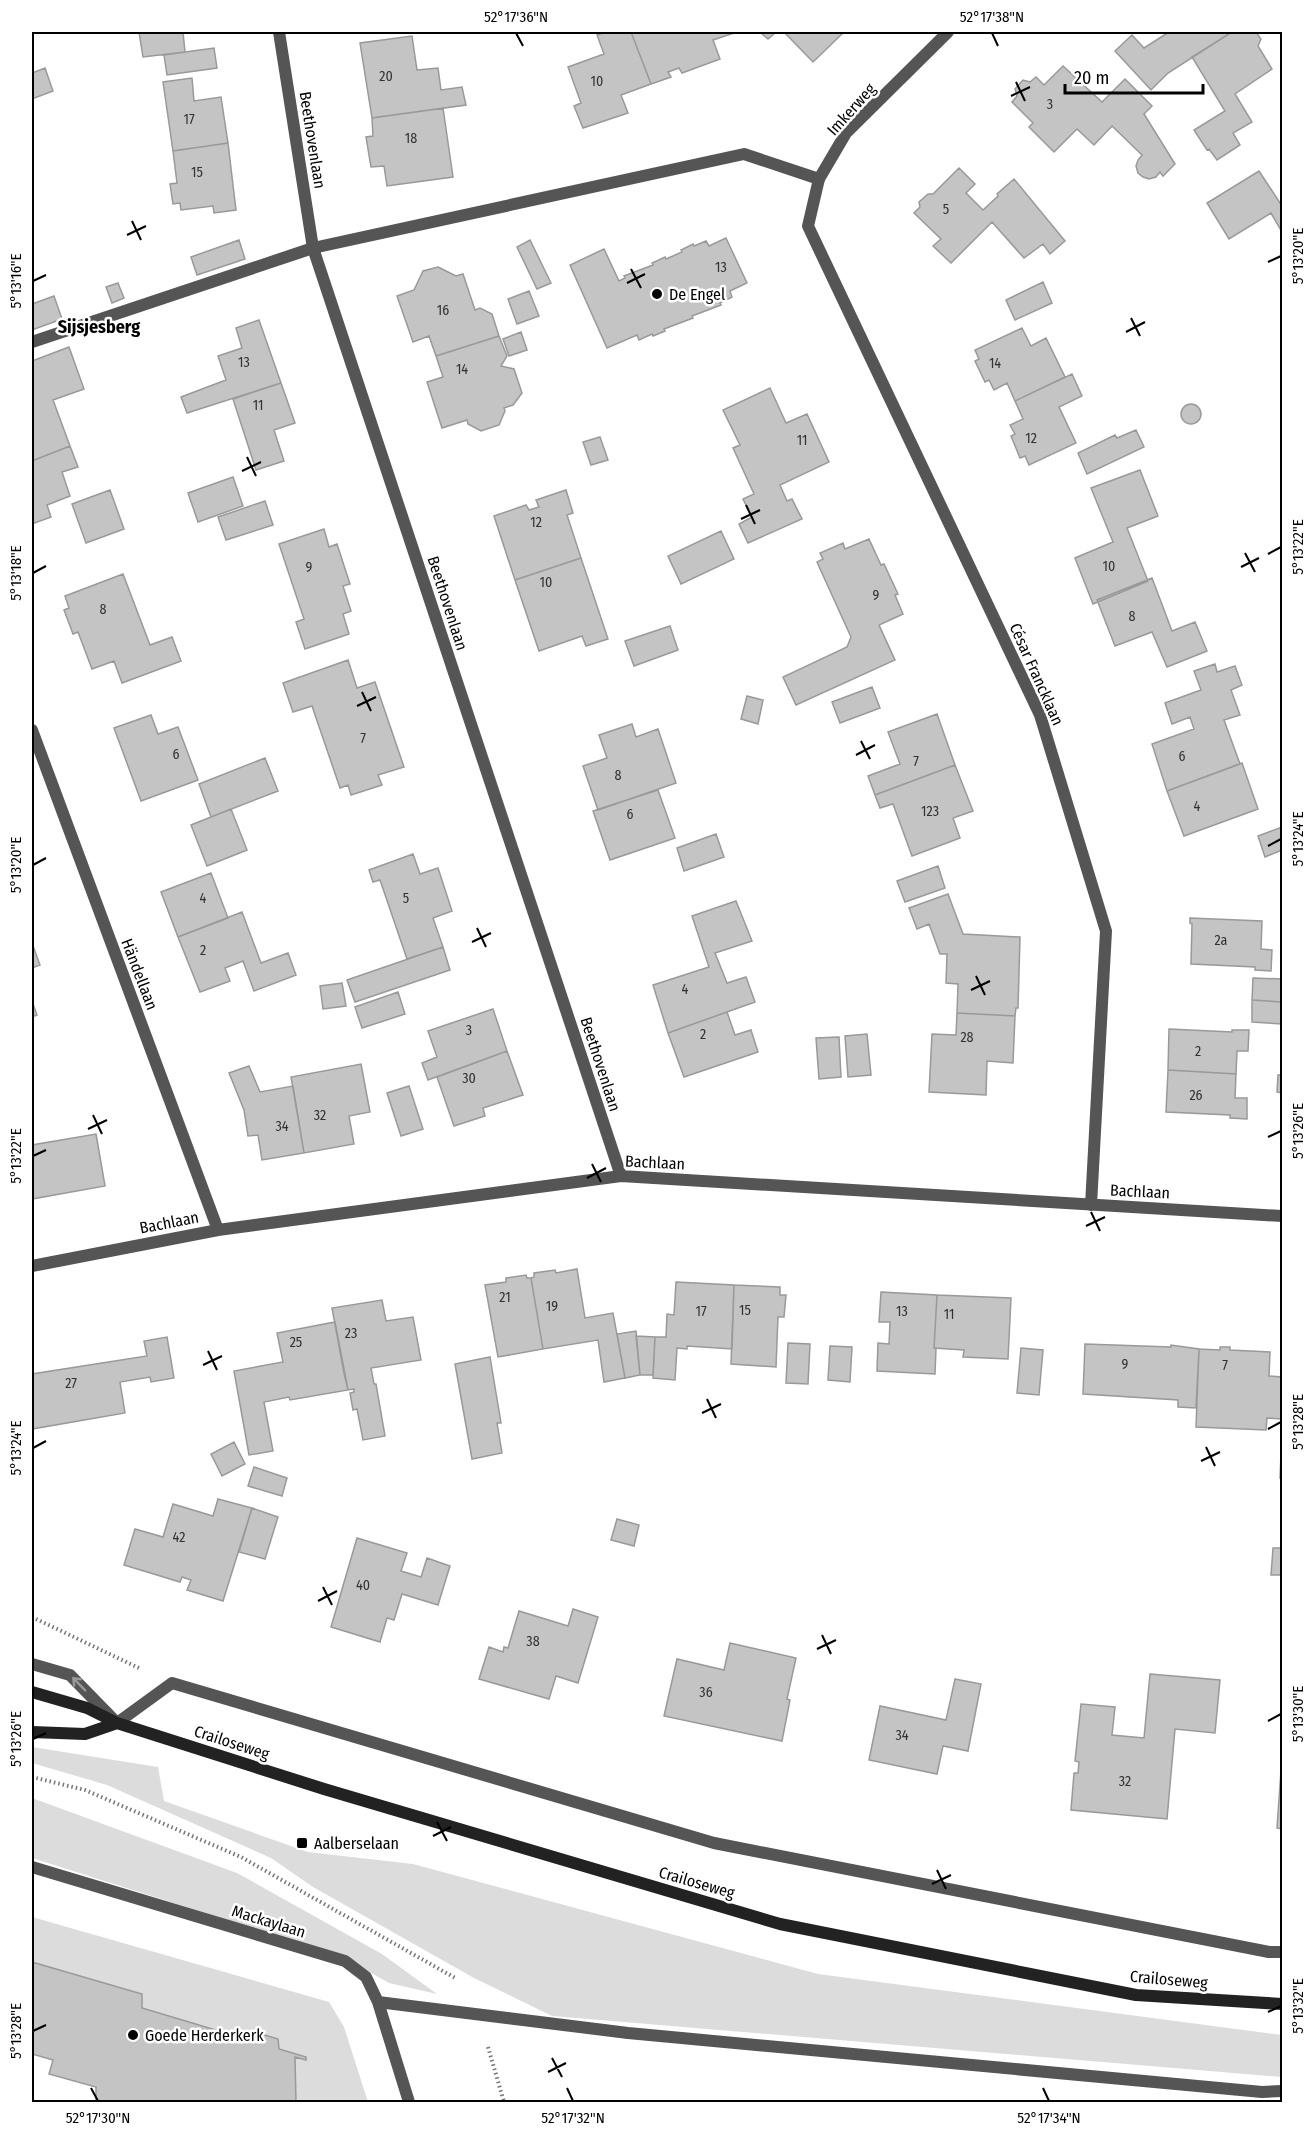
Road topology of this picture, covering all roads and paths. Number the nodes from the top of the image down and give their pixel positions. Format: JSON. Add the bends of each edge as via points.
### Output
{"nodes":[{"id":1,"x":279,"y":32,"type":"edge"},
{"id":2,"x":948,"y":32,"type":"edge"},
{"id":3,"x":819,"y":179,"type":"junction"},
{"id":4,"x":808,"y":226,"type":"joint"},
{"id":5,"x":314,"y":248,"type":"junction"},
{"id":6,"x":32,"y":342,"type":"edge"},
{"id":7,"x":32,"y":730,"type":"edge"},
{"id":8,"x":621,"y":1176,"type":"junction"},
{"id":9,"x":1091,"y":1205,"type":"junction"},
{"id":10,"x":1282,"y":1215,"type":"edge"},
{"id":11,"x":218,"y":1230,"type":"junction"},
{"id":12,"x":32,"y":1266,"type":"edge"},
{"id":13,"x":32,"y":1617,"type":"edge"},
{"id":14,"x":32,"y":1664,"type":"edge"},
{"id":15,"x":172,"y":1683,"type":"junction"},
{"id":16,"x":32,"y":1692,"type":"edge"},
{"id":17,"x":117,"y":1723,"type":"junction"},
{"id":18,"x":32,"y":1732,"type":"edge"},
{"id":19,"x":32,"y":1777,"type":"edge"},
{"id":20,"x":32,"y":1867,"type":"edge"},
{"id":21,"x":1282,"y":1952,"type":"edge"},
{"id":22,"x":462,"y":1982,"type":"dead end"},
{"id":23,"x":378,"y":2002,"type":"junction"},
{"id":24,"x":1282,"y":2004,"type":"edge"},
{"id":25,"x":478,"y":2014,"type":"junction"},
{"id":26,"x":1282,"y":2091,"type":"edge"},
{"id":27,"x":409,"y":2103,"type":"edge"},
{"id":28,"x":504,"y":2103,"type":"edge"}],
"edges":[{"from":1,"to":5,"type":"street","name":"Beethovenlaan"},
{"from":2,"to":3,"type":"street","name":"Imkerweg","via":[[846,133]]},
{"from":3,"to":4,"type":"street","name":"Imkerweg"},
{"from":3,"to":5,"type":"street","via":[[744,154]]},
{"from":4,"to":9,"type":"street","name":"César Francklaan","via":[[1040,715],[1106,931]]},
{"from":5,"to":6,"type":"street"},
{"from":5,"to":8,"type":"street","name":"Beethovenlaan"},
{"from":7,"to":11,"type":"street","name":"Händellaan"},
{"from":8,"to":9,"type":"street","name":"Bachlaan"},
{"from":8,"to":11,"type":"street","name":"Bachlaan"},
{"from":9,"to":10,"type":"street","name":"Bachlaan"},
{"from":11,"to":12,"type":"street","name":"Bachlaan"},
{"from":13,"to":15,"type":"path"},
{"from":17,"to":14,"type":"street","name":"Crailoseweg","one_way":true,"via":[[70,1675]]},
{"from":15,"to":17,"type":"street"},
{"from":15,"to":21,"type":"street","via":[[714,1843]]},
{"from":16,"to":17,"type":"main road","name":"Crailoseweg","via":[[87,1708]]},
{"from":17,"to":18,"type":"main road","via":[[84,1734]]},
{"from":17,"to":24,"type":"main road","name":"Crailoseweg","via":[[324,1789],[780,1924],[1136,1995]]},
{"from":19,"to":22,"type":"path","via":[[85,1790],[241,1857]]},
{"from":20,"to":23,"type":"street","name":"Mackaylaan","via":[[345,1961],[366,1977]]},
{"from":23,"to":25,"type":"street"},
{"from":23,"to":27,"type":"street","name":"Mackaylaan"},
{"from":25,"to":26,"type":"street","via":[[639,2034]]},
{"from":25,"to":28,"type":"path"}]}
